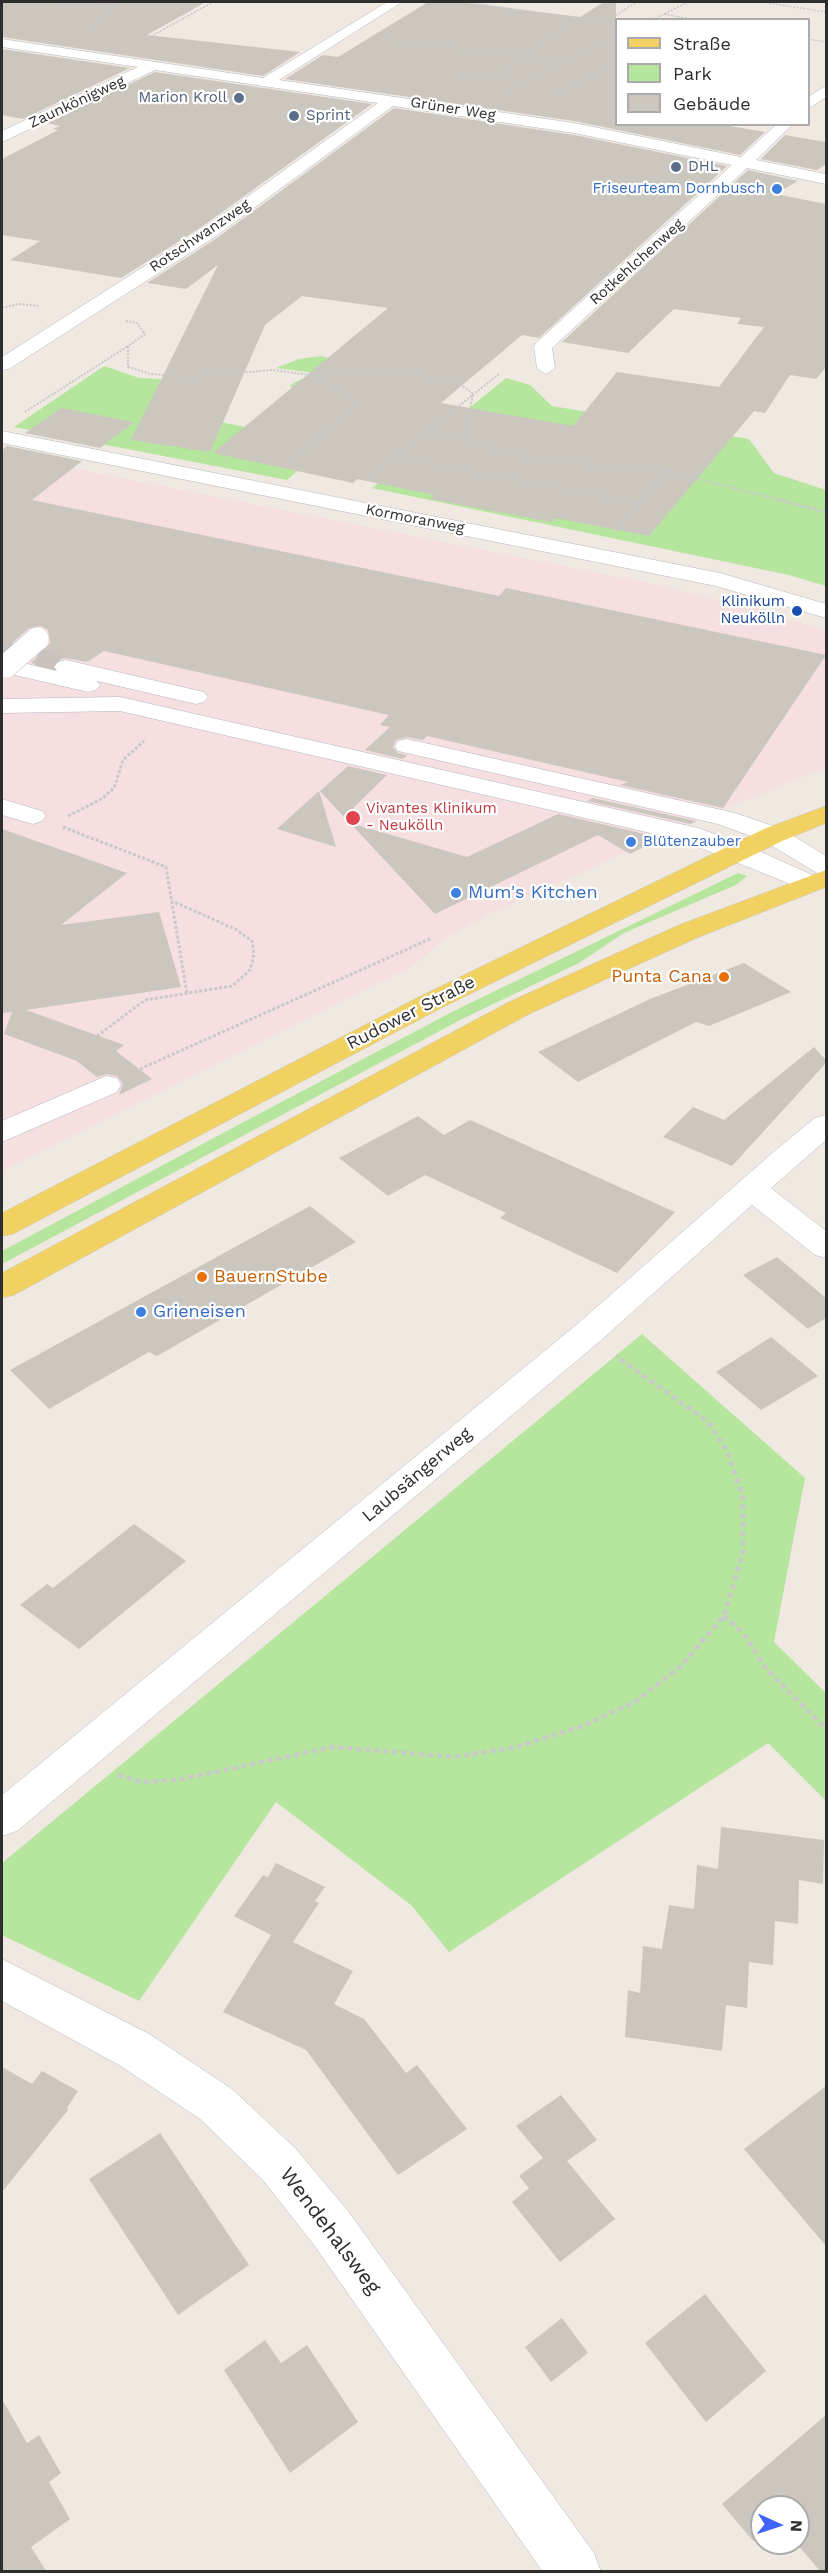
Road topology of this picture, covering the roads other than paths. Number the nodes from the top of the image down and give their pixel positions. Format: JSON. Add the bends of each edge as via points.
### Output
{"nodes":[{"id":1,"x":395,"y":2,"type":"edge"},
{"id":2,"x":2,"y":43,"type":"edge"},
{"id":3,"x":2,"y":50,"type":"edge"},
{"id":4,"x":76,"y":55,"type":"junction"},
{"id":5,"x":152,"y":66,"type":"junction"},
{"id":6,"x":266,"y":82,"type":"junction"},
{"id":7,"x":826,"y":90,"type":"edge"},
{"id":8,"x":393,"y":99,"type":"junction"},
{"id":9,"x":810,"y":103,"type":"edge"},
{"id":10,"x":784,"y":126,"type":"edge"},
{"id":11,"x":2,"y":137,"type":"edge"},
{"id":12,"x":746,"y":162,"type":"junction"},
{"id":13,"x":826,"y":178,"type":"edge"},
{"id":14,"x":2,"y":365,"type":"edge"},
{"id":15,"x":546,"y":368,"type":"dead end"},
{"id":16,"x":2,"y":437,"type":"edge"},
{"id":17,"x":826,"y":611,"type":"edge"},
{"id":18,"x":37,"y":639,"type":"dead end"},
{"id":19,"x":4,"y":665,"type":"edge"},
{"id":20,"x":66,"y":667,"type":"tunnel mouth"},
{"id":21,"x":2,"y":698,"type":"edge"},
{"id":22,"x":216,"y":702,"type":"dead end"},
{"id":23,"x":30,"y":705,"type":"junction"},
{"id":24,"x":2,"y":706,"type":"edge"},
{"id":25,"x":2,"y":807,"type":"edge"},
{"id":26,"x":826,"y":814,"type":"edge"},
{"id":27,"x":43,"y":820,"type":"road end"},
{"id":28,"x":773,"y":835,"type":"junction"},
{"id":29,"x":739,"y":852,"type":"junction"},
{"id":30,"x":821,"y":877,"type":"edge"},
{"id":31,"x":106,"y":1085,"type":"dead end"},
{"id":32,"x":826,"y":1125,"type":"edge"},
{"id":33,"x":2,"y":1132,"type":"edge"},
{"id":34,"x":751,"y":1188,"type":"junction"},
{"id":35,"x":2,"y":1226,"type":"edge"},
{"id":36,"x":826,"y":1246,"type":"edge"},
{"id":37,"x":2,"y":1287,"type":"edge"},
{"id":38,"x":2,"y":1819,"type":"edge"},
{"id":39,"x":2,"y":1980,"type":"edge"},
{"id":40,"x":575,"y":2571,"type":"edge"}],
"edges":[{"from":1,"to":6,"type":"street"},
{"from":2,"to":4,"type":"street","name":"Grüner Weg"},
{"from":3,"to":4,"type":"street","name":"Grüner Weg"},
{"from":4,"to":5,"type":"street","name":"Grüner Weg"},
{"from":5,"to":6,"type":"street","name":"Grüner Weg"},
{"from":5,"to":11,"type":"street","name":"Zaunkönigweg"},
{"from":6,"to":8,"type":"street","name":"Grüner Weg"},
{"from":7,"to":9,"type":"street"},
{"from":8,"to":12,"type":"street","name":"Grüner Weg","via":[[574,128]]},
{"from":8,"to":14,"type":"street","name":"Rotschwanzweg","via":[[207,234]]},
{"from":10,"to":12,"type":"street"},
{"from":12,"to":13,"type":"street","name":"Grüner Weg"},
{"from":12,"to":15,"type":"street","name":"Rotkehlchenweg","via":[[543,347]]},
{"from":16,"to":17,"type":"street","name":"Kormoranweg","via":[[720,580]]},
{"from":18,"to":19,"type":"street","bridge":true},
{"from":19,"to":28,"type":"street","via":[[275,728],[355,734],[726,818]]},
{"from":20,"to":22,"type":"street"},
{"from":21,"to":23,"type":"street"},
{"from":23,"to":24,"type":"street"},
{"from":23,"to":29,"type":"street","via":[[120,704],[669,829]]},
{"from":25,"to":27,"type":"street"},
{"from":26,"to":28,"type":"main road","name":"Rudower Straße"},
{"from":28,"to":29,"type":"main road","name":"Rudower Straße"},
{"from":28,"to":30,"type":"street"},
{"from":29,"to":30,"type":"street"},
{"from":29,"to":35,"type":"main road","name":"Rudower Straße","via":[[429,1003]]},
{"from":30,"to":37,"type":"main road","via":[[519,1008]]},
{"from":31,"to":33,"type":"street"},
{"from":32,"to":34,"type":"street","name":"Laubsängerweg"},
{"from":34,"to":36,"type":"street"},
{"from":34,"to":38,"type":"street","name":"Laubsängerweg","via":[[587,1334]]},
{"from":39,"to":40,"type":"street","name":"Wendehalsweg","via":[[135,2050],[216,2104],[279,2163],[331,2228]]}]}
